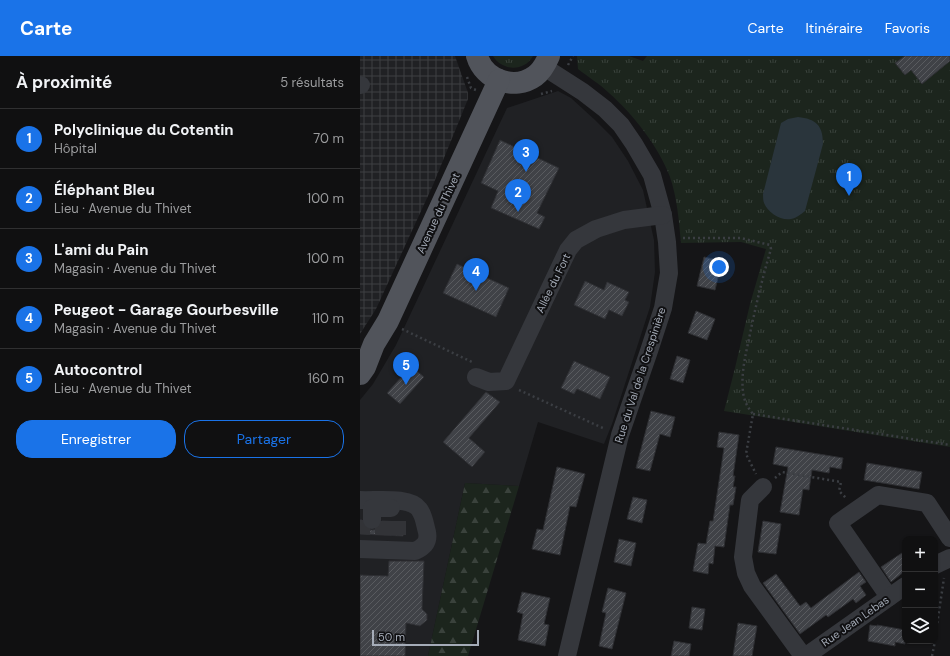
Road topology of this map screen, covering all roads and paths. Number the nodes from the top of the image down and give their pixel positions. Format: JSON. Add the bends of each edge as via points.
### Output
{"nodes":[{"id":1,"x":477,"y":56,"type":"edge"},
{"id":2,"x":547,"y":61,"type":"edge"},
{"id":3,"x":499,"y":80,"type":"junction"},
{"id":4,"x":663,"y":215,"type":"junction"},
{"id":5,"x":666,"y":238,"type":"junction"},
{"id":6,"x":367,"y":349,"type":"edge"},
{"id":7,"x":360,"y":374,"type":"edge"},
{"id":8,"x":476,"y":377,"type":"dead end"},
{"id":9,"x":752,"y":414,"type":"junction"},
{"id":10,"x":950,"y":446,"type":"edge"},
{"id":11,"x":763,"y":487,"type":"junction"},
{"id":12,"x":361,"y":500,"type":"edge"},
{"id":13,"x":932,"y":509,"type":"junction"},
{"id":14,"x":857,"y":510,"type":"junction"},
{"id":15,"x":950,"y":513,"type":"edge"},
{"id":16,"x":380,"y":534,"type":"edge"},
{"id":17,"x":950,"y":538,"type":"edge"},
{"id":18,"x":944,"y":561,"type":"edge"},
{"id":19,"x":902,"y":588,"type":"edge"},
{"id":20,"x":889,"y":597,"type":"junction"},
{"id":21,"x":938,"y":614,"type":"edge"},
{"id":22,"x":934,"y":644,"type":"edge"},
{"id":23,"x":567,"y":656,"type":"edge"},
{"id":24,"x":805,"y":656,"type":"edge"},
{"id":25,"x":932,"y":656,"type":"edge"}],
"edges":[{"from":1,"to":3,"type":"main road","via":[[484,69]]},
{"from":2,"to":3,"type":"main road","via":[[535,76],[524,81],[512,83]]},
{"from":2,"to":4,"type":"street","name":"Rue du Val de la Crespinière","via":[[605,109],[621,126],[652,175]]},
{"from":3,"to":6,"type":"main road","name":"Avenue du Thivet","via":[[388,321]]},
{"from":4,"to":5,"type":"street","name":"Rue du Val de la Crespinière"},
{"from":4,"to":8,"type":"street","name":"Allée du Fort","via":[[624,220],[596,229],[576,240],[568,250],[506,381],[489,382]]},
{"from":5,"to":9,"type":"path","via":[[741,238],[770,245],[744,366],[743,393]]},
{"from":5,"to":23,"type":"street","name":"Rue du Val de la Crespinière","via":[[669,273],[663,308],[620,435]]},
{"from":6,"to":7,"type":"main road","name":"Avenue du Thivet","via":[[365,367]]},
{"from":9,"to":10,"type":"path"},
{"from":9,"to":11,"type":"path","via":[[746,454]]},
{"from":11,"to":14,"type":"path","via":[[782,472],[841,482],[839,491]]},
{"from":11,"to":24,"type":"street","via":[[750,500],[743,557],[746,573],[752,586]]},
{"from":12,"to":16,"type":"street"},
{"from":12,"to":16,"type":"street","via":[[409,501],[414,504],[420,510],[425,523],[427,542],[415,551]]},
{"from":13,"to":14,"type":"street","via":[[927,503],[878,496]]},
{"from":13,"to":15,"type":"street"},
{"from":13,"to":17,"type":"street"},
{"from":14,"to":20,"type":"street","via":[[838,523]]},
{"from":18,"to":21,"type":"path"},
{"from":19,"to":20,"type":"street","name":"Rue Jean Lebas"},
{"from":20,"to":24,"type":"street","name":"Rue Jean Lebas"},
{"from":22,"to":25,"type":"path"}]}
